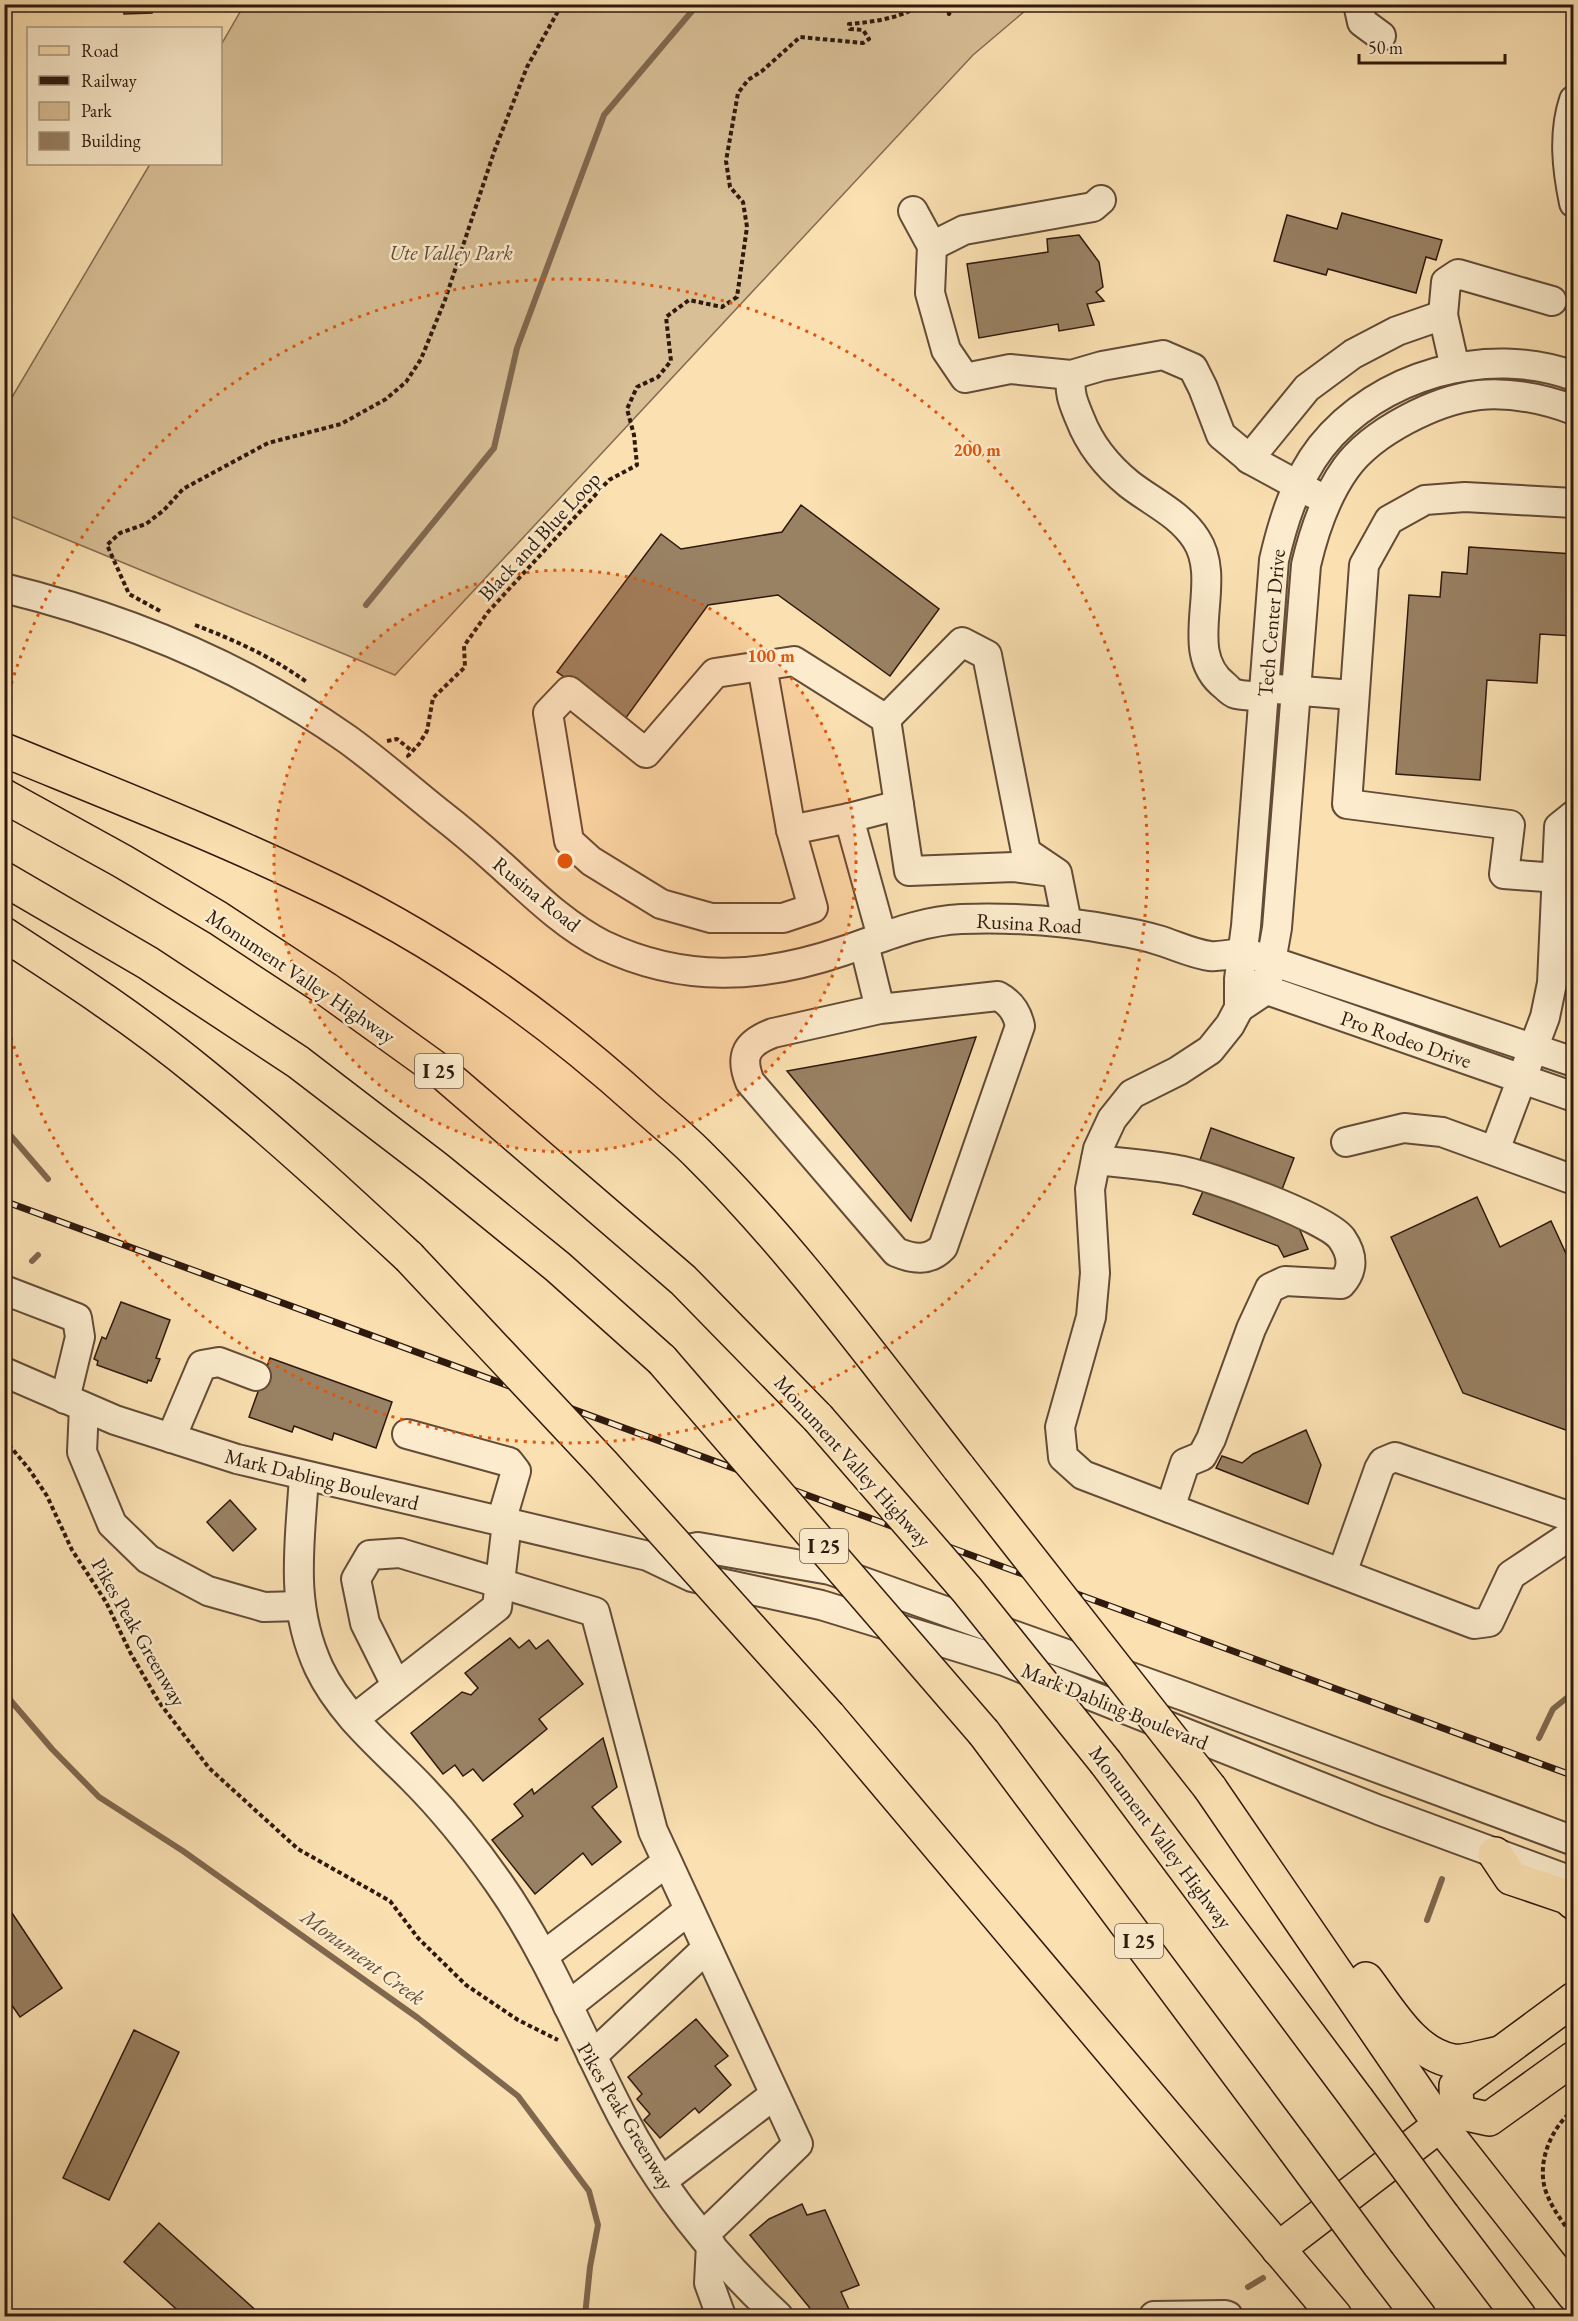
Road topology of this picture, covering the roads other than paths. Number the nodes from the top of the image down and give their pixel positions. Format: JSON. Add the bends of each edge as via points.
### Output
{"nodes":[{"id":1,"x":1358,"y":4,"type":"edge"},
{"id":2,"x":1381,"y":36,"type":"dead end"},
{"id":3,"x":1574,"y":100,"type":"edge"},
{"id":4,"x":1101,"y":200,"type":"dead end"},
{"id":5,"x":1574,"y":203,"type":"edge"},
{"id":6,"x":913,"y":211,"type":"dead end"},
{"id":7,"x":932,"y":246,"type":"junction"},
{"id":8,"x":1552,"y":301,"type":"dead end"},
{"id":9,"x":1443,"y":315,"type":"junction"},
{"id":10,"x":1455,"y":368,"type":"junction"},
{"id":11,"x":1071,"y":375,"type":"junction"},
{"id":12,"x":1574,"y":376,"type":"edge"},
{"id":13,"x":1571,"y":403,"type":"edge"},
{"id":14,"x":1250,"y":459,"type":"junction"},
{"id":15,"x":1298,"y":486,"type":"junction"},
{"id":16,"x":1327,"y":501,"type":"junction"},
{"id":17,"x":1574,"y":503,"type":"edge"},
{"id":18,"x":4,"y":588,"type":"edge"},
{"id":19,"x":762,"y":666,"type":"junction"},
{"id":20,"x":1296,"y":690,"type":"junction"},
{"id":21,"x":1264,"y":692,"type":"junction"},
{"id":22,"x":1353,"y":695,"type":"junction"},
{"id":23,"x":886,"y":718,"type":"junction"},
{"id":24,"x":4,"y":750,"type":"edge"},
{"id":25,"x":4,"y":796,"type":"edge"},
{"id":26,"x":899,"y":805,"type":"junction"},
{"id":27,"x":1574,"y":815,"type":"edge"},
{"id":28,"x":849,"y":818,"type":"junction"},
{"id":29,"x":791,"y":830,"type":"junction"},
{"id":30,"x":1057,"y":873,"type":"junction"},
{"id":31,"x":1558,"y":878,"type":"junction"},
{"id":32,"x":4,"y":879,"type":"edge"},
{"id":33,"x":1067,"y":923,"type":"junction"},
{"id":34,"x":4,"y":934,"type":"edge"},
{"id":35,"x":873,"y":940,"type":"junction"},
{"id":36,"x":1272,"y":961,"type":"junction"},
{"id":37,"x":1242,"y":966,"type":"junction"},
{"id":38,"x":1266,"y":990,"type":"junction"},
{"id":39,"x":1239,"y":1008,"type":"junction"},
{"id":40,"x":880,"y":1009,"type":"junction"},
{"id":41,"x":1533,"y":1048,"type":"junction"},
{"id":42,"x":1574,"y":1062,"type":"edge"},
{"id":43,"x":1523,"y":1079,"type":"junction"},
{"id":44,"x":1574,"y":1097,"type":"edge"},
{"id":45,"x":1346,"y":1142,"type":"dead end"},
{"id":46,"x":1495,"y":1150,"type":"junction"},
{"id":47,"x":1096,"y":1160,"type":"junction"},
{"id":48,"x":1574,"y":1180,"type":"edge"},
{"id":49,"x":4,"y":1290,"type":"edge"},
{"id":50,"x":4,"y":1372,"type":"edge"},
{"id":51,"x":256,"y":1376,"type":"dead end"},
{"id":52,"x":74,"y":1403,"type":"junction"},
{"id":53,"x":407,"y":1434,"type":"dead end"},
{"id":54,"x":171,"y":1438,"type":"junction"},
{"id":55,"x":304,"y":1476,"type":"junction"},
{"id":56,"x":1170,"y":1508,"type":"junction"},
{"id":57,"x":1574,"y":1518,"type":"edge"},
{"id":58,"x":504,"y":1523,"type":"junction"},
{"id":59,"x":1574,"y":1533,"type":"edge"},
{"id":60,"x":648,"y":1556,"type":"junction"},
{"id":61,"x":1342,"y":1574,"type":"junction"},
{"id":62,"x":499,"y":1585,"type":"junction"},
{"id":63,"x":300,"y":1606,"type":"junction"},
{"id":64,"x":396,"y":1685,"type":"junction"},
{"id":65,"x":354,"y":1719,"type":"junction"},
{"id":66,"x":1243,"y":1826,"type":"junction"},
{"id":67,"x":1574,"y":1841,"type":"edge"},
{"id":68,"x":1495,"y":1854,"type":"junction"},
{"id":69,"x":667,"y":1862,"type":"junction"},
{"id":70,"x":1574,"y":1882,"type":"edge"},
{"id":71,"x":1574,"y":1903,"type":"edge"},
{"id":72,"x":689,"y":1910,"type":"junction"},
{"id":73,"x":707,"y":1948,"type":"junction"},
{"id":74,"x":543,"y":1956,"type":"junction"},
{"id":75,"x":1574,"y":1976,"type":"edge"},
{"id":76,"x":1574,"y":1999,"type":"edge"},
{"id":77,"x":567,"y":2006,"type":"junction"},
{"id":78,"x":1544,"y":2020,"type":"junction"},
{"id":79,"x":1500,"y":2053,"type":"junction"},
{"id":80,"x":592,"y":2056,"type":"junction"},
{"id":81,"x":1574,"y":2058,"type":"edge"},
{"id":82,"x":774,"y":2095,"type":"junction"},
{"id":83,"x":1449,"y":2119,"type":"junction"},
{"id":84,"x":662,"y":2181,"type":"junction"},
{"id":85,"x":708,"y":2240,"type":"junction"},
{"id":86,"x":1278,"y":2249,"type":"junction"},
{"id":87,"x":1574,"y":2295,"type":"edge"},
{"id":88,"x":721,"y":2316,"type":"edge"},
{"id":89,"x":778,"y":2316,"type":"edge"},
{"id":90,"x":1154,"y":2316,"type":"edge"},
{"id":91,"x":1215,"y":2316,"type":"edge"},
{"id":92,"x":1335,"y":2316,"type":"edge"},
{"id":93,"x":1419,"y":2316,"type":"edge"},
{"id":94,"x":1519,"y":2316,"type":"edge"}],
"edges":[{"from":1,"to":2,"type":"street","via":[[1362,22]]},
{"from":3,"to":5,"type":"street","via":[[1567,121],[1568,177]]},
{"from":4,"to":7,"type":"street","via":[[1093,207],[964,230]]},
{"from":6,"to":7,"type":"street"},
{"from":7,"to":11,"type":"street","via":[[930,293],[946,350],[965,378],[1010,369]]},
{"from":8,"to":9,"type":"street","via":[[1458,274],[1446,282]]},
{"from":9,"to":10,"type":"street"},
{"from":9,"to":14,"type":"street","via":[[1397,331],[1353,354],[1307,388]]},
{"from":10,"to":12,"type":"street","name":"Tech Center Drive","via":[[1477,363],[1526,365]]},
{"from":10,"to":15,"type":"street","name":"Tech Center Drive","via":[[1387,393],[1350,418],[1321,448]]},
{"from":11,"to":14,"type":"street","via":[[1163,356],[1193,368],[1221,435]]},
{"from":11,"to":21,"type":"street","via":[[1069,392],[1091,445],[1129,484],[1166,508],[1197,540],[1204,559],[1206,659],[1217,681],[1234,694]]},
{"from":13,"to":16,"type":"street","name":"Tech Center Drive","via":[[1480,395],[1446,403],[1403,421],[1370,444],[1346,467]]},
{"from":14,"to":15,"type":"street"},
{"from":15,"to":16,"type":"street"},
{"from":15,"to":21,"type":"street","name":"Tech Center Drive","via":[[1282,524],[1274,560]]},
{"from":16,"to":20,"type":"street","name":"Tech Center Drive","via":[[1313,534],[1306,565]]},
{"from":17,"to":22,"type":"street","via":[[1465,496],[1425,500],[1389,520],[1364,565]]},
{"from":18,"to":35,"type":"street","name":"Rusina Road","via":[[93,613],[162,639],[237,672],[300,708],[349,741],[443,816],[535,898],[602,944],[671,968],[748,974],[789,967]]},
{"from":19,"to":23,"type":"street","via":[[794,661]]},
{"from":19,"to":29,"type":"street"},
{"from":19,"to":29,"type":"street","via":[[715,673],[646,753],[569,691],[548,713],[569,841],[591,861],[661,904],[711,918],[783,918],[813,908]]},
{"from":20,"to":21,"type":"street"},
{"from":20,"to":22,"type":"street"},
{"from":20,"to":36,"type":"street","name":"Tech Center Drive"},
{"from":21,"to":37,"type":"street","name":"Tech Center Drive"},
{"from":22,"to":31,"type":"street","via":[[1347,804],[1510,825],[1504,874]]},
{"from":23,"to":26,"type":"street"},
{"from":23,"to":30,"type":"street","via":[[962,642],[987,655],[1026,852]]},
{"from":24,"to":66,"type":"main road","bridge":true,"via":[[333,891],[434,946],[529,1010],[613,1078],[697,1153],[789,1253]]},
{"from":25,"to":94,"type":"main road","name":"Monument Valley Highway","number":"I 25","bridge":true,"via":[[218,918],[326,989],[444,1074],[683,1280],[819,1418],[967,1590],[1106,1762]]},
{"from":26,"to":28,"type":"street"},
{"from":26,"to":30,"type":"street","via":[[909,871],[1014,867]]},
{"from":27,"to":31,"type":"street","via":[[1559,827]]},
{"from":28,"to":29,"type":"street"},
{"from":28,"to":35,"type":"street"},
{"from":30,"to":33,"type":"street"},
{"from":31,"to":41,"type":"street","via":[[1552,983]]},
{"from":32,"to":93,"type":"main road","number":"I 25","bridge":true,"via":[[148,963],[297,1062],[558,1267],[662,1360],[984,1733]]},
{"from":33,"to":35,"type":"street","name":"Rusina Road","via":[[960,919],[920,924]]},
{"from":33,"to":37,"type":"street","name":"Rusina Road","via":[[1154,938]]},
{"from":34,"to":86,"type":"main road","bridge":true,"via":[[96,993],[201,1072],[409,1257],[603,1464],[829,1716]]},
{"from":35,"to":40,"type":"street"},
{"from":36,"to":37,"type":"street","name":"Pro Rodeo Drive"},
{"from":36,"to":38,"type":"street","name":"Tech Center Drive"},
{"from":36,"to":41,"type":"street","name":"Pro Rodeo Drive"},
{"from":37,"to":38,"type":"street","name":"Pro Rodeo Drive"},
{"from":37,"to":39,"type":"street","name":"Tech Center Drive"},
{"from":38,"to":39,"type":"street"},
{"from":38,"to":43,"type":"street","name":"Pro Rodeo Drive"},
{"from":39,"to":47,"type":"street","via":[[1210,1050],[1132,1094],[1112,1119]]},
{"from":40,"to":40,"type":"street","via":[[998,996],[1007,1000],[1020,1026],[943,1247],[925,1258],[912,1259],[896,1252],[750,1082],[744,1068],[744,1058],[758,1039]]},
{"from":41,"to":42,"type":"street","name":"Pro Rodeo Drive"},
{"from":41,"to":43,"type":"street"},
{"from":43,"to":44,"type":"street","name":"Pro Rodeo Drive"},
{"from":43,"to":46,"type":"street"},
{"from":45,"to":46,"type":"street","via":[[1404,1128],[1442,1132]]},
{"from":46,"to":48,"type":"street"},
{"from":47,"to":56,"type":"street","via":[[1089,1189],[1095,1273],[1091,1317],[1060,1427],[1063,1457],[1083,1475]]},
{"from":47,"to":56,"type":"street","via":[[1180,1170],[1302,1213],[1342,1238],[1352,1262],[1350,1275],[1341,1284],[1285,1281],[1270,1288],[1211,1439],[1202,1456],[1185,1463]]},
{"from":49,"to":52,"type":"street","via":[[77,1318],[80,1337]]},
{"from":50,"to":52,"type":"street","name":"Mark Dabling Boulevard"},
{"from":51,"to":54,"type":"street","via":[[219,1362],[202,1365]]},
{"from":52,"to":54,"type":"street","name":"Mark Dabling Boulevard"},
{"from":52,"to":63,"type":"street","via":[[82,1452],[112,1524],[148,1559],[208,1591],[264,1607]]},
{"from":53,"to":58,"type":"street","via":[[509,1462],[516,1471]]},
{"from":54,"to":55,"type":"street","name":"Mark Dabling Boulevard"},
{"from":55,"to":58,"type":"street","name":"Mark Dabling Boulevard"},
{"from":55,"to":63,"type":"street","via":[[298,1572]]},
{"from":56,"to":61,"type":"street"},
{"from":57,"to":61,"type":"street","via":[[1395,1457],[1383,1462],[1379,1469]]},
{"from":58,"to":60,"type":"street","name":"Mark Dabling Boulevard"},
{"from":58,"to":62,"type":"street"},
{"from":59,"to":61,"type":"street","via":[[1511,1575],[1489,1622],[1474,1623]]},
{"from":60,"to":67,"type":"street","name":"Mark Dabling Boulevard","via":[[698,1547],[830,1570]]},
{"from":60,"to":68,"type":"street","name":"Mark Dabling Boulevard","via":[[692,1577],[822,1605],[1004,1662]]},
{"from":62,"to":64,"type":"street","via":[[497,1607]]},
{"from":62,"to":64,"type":"street","via":[[400,1553],[370,1556],[356,1579],[365,1623]]},
{"from":62,"to":69,"type":"street","via":[[595,1612],[653,1831]]},
{"from":63,"to":65,"type":"street","via":[[319,1667],[334,1695]]},
{"from":64,"to":65,"type":"street"},
{"from":65,"to":74,"type":"street","via":[[475,1849]]},
{"from":66,"to":79,"type":"main road","via":[[1410,2037],[1455,2062]]},
{"from":66,"to":83,"type":"main road"},
{"from":68,"to":70,"type":"street","name":"Mark Dabling Boulevard"},
{"from":68,"to":71,"type":"main road","via":[[1511,1878]]},
{"from":69,"to":72,"type":"street"},
{"from":69,"to":74,"type":"street"},
{"from":72,"to":73,"type":"street"},
{"from":72,"to":77,"type":"street"},
{"from":73,"to":80,"type":"street"},
{"from":73,"to":82,"type":"street"},
{"from":74,"to":77,"type":"street"},
{"from":75,"to":78,"type":"main road","via":[[1555,1994]]},
{"from":76,"to":78,"type":"main road"},
{"from":77,"to":80,"type":"street"},
{"from":78,"to":79,"type":"main road"},
{"from":79,"to":83,"type":"main road","via":[[1456,2086]]},
{"from":80,"to":84,"type":"street","via":[[623,2118]]},
{"from":81,"to":83,"type":"main road","via":[[1489,2120]]},
{"from":82,"to":84,"type":"street"},
{"from":82,"to":85,"type":"street","via":[[798,2144]]},
{"from":83,"to":86,"type":"main road"},
{"from":83,"to":87,"type":"main road"},
{"from":84,"to":85,"type":"street"},
{"from":85,"to":88,"type":"street","via":[[709,2283]]},
{"from":85,"to":89,"type":"street"},
{"from":86,"to":92,"type":"main road"},
{"from":90,"to":91,"type":"street"}]}
